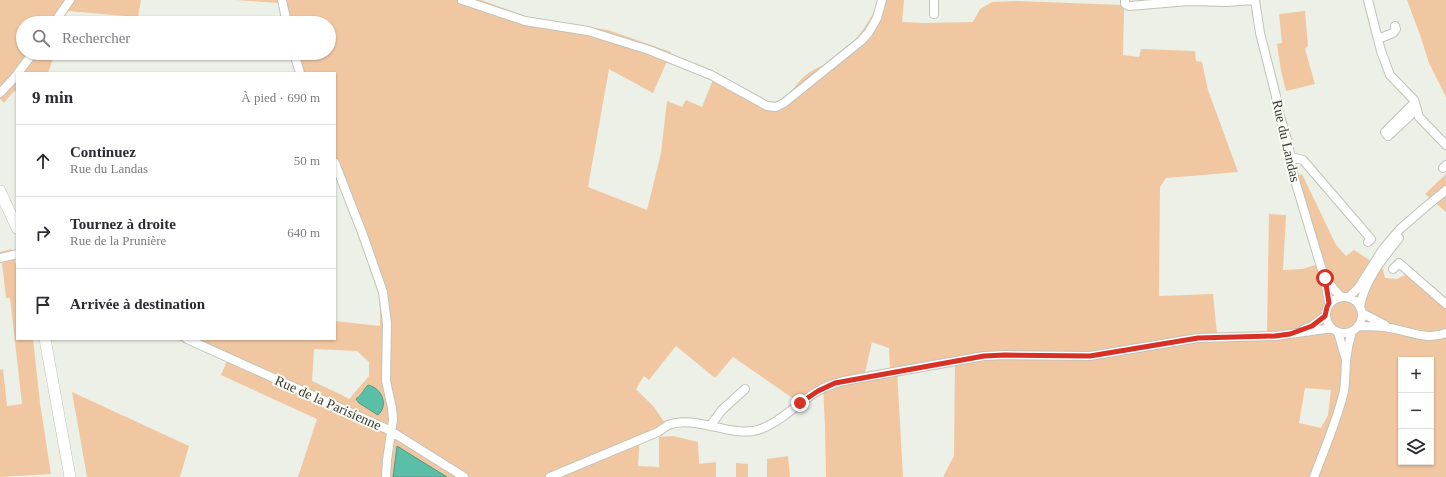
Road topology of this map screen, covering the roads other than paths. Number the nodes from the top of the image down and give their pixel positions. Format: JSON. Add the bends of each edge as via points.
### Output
{"nodes":[{"id":1,"x":70,"y":0,"type":"edge"},
{"id":2,"x":282,"y":0,"type":"edge"},
{"id":3,"x":462,"y":0,"type":"edge"},
{"id":4,"x":882,"y":0,"type":"edge"},
{"id":5,"x":934,"y":0,"type":"edge"},
{"id":6,"x":1255,"y":0,"type":"edge"},
{"id":7,"x":1368,"y":0,"type":"edge"},
{"id":8,"x":1125,"y":2,"type":"edge"},
{"id":9,"x":934,"y":14,"type":"dead end"},
{"id":10,"x":59,"y":16,"type":"edge"},
{"id":11,"x":285,"y":16,"type":"edge"},
{"id":12,"x":1395,"y":26,"type":"dead end"},
{"id":13,"x":1378,"y":39,"type":"junction"},
{"id":14,"x":27,"y":60,"type":"edge"},
{"id":15,"x":296,"y":60,"type":"edge"},
{"id":16,"x":19,"y":72,"type":"edge"},
{"id":17,"x":300,"y":72,"type":"edge"},
{"id":18,"x":16,"y":76,"type":"edge"},
{"id":19,"x":0,"y":93,"type":"edge"},
{"id":20,"x":1446,"y":145,"type":"edge"},
{"id":21,"x":1291,"y":157,"type":"junction"},
{"id":22,"x":336,"y":166,"type":"edge"},
{"id":23,"x":1446,"y":190,"type":"edge"},
{"id":24,"x":0,"y":191,"type":"edge"},
{"id":25,"x":1416,"y":217,"type":"junction"},
{"id":26,"x":16,"y":226,"type":"edge"},
{"id":27,"x":1368,"y":242,"type":"dead end"},
{"id":28,"x":16,"y":254,"type":"edge"},
{"id":29,"x":0,"y":258,"type":"edge"},
{"id":30,"x":1393,"y":269,"type":"dead end"},
{"id":31,"x":1325,"y":280,"type":"junction"},
{"id":32,"x":1345,"y":297,"type":"junction"},
{"id":33,"x":1329,"y":303,"type":"junction"},
{"id":34,"x":1446,"y":304,"type":"edge"},
{"id":35,"x":1361,"y":310,"type":"junction"},
{"id":36,"x":1325,"y":316,"type":"junction"},
{"id":37,"x":1355,"y":328,"type":"junction"},
{"id":38,"x":1391,"y":328,"type":"junction"},
{"id":39,"x":1335,"y":331,"type":"junction"},
{"id":40,"x":1446,"y":333,"type":"edge"},
{"id":41,"x":1290,"y":334,"type":"junction"},
{"id":42,"x":45,"y":340,"type":"edge"},
{"id":43,"x":189,"y":340,"type":"edge"},
{"id":44,"x":1346,"y":362,"type":"junction"},
{"id":45,"x":745,"y":389,"type":"dead end"},
{"id":46,"x":710,"y":426,"type":"junction"},
{"id":47,"x":392,"y":432,"type":"junction"},
{"id":48,"x":70,"y":477,"type":"edge"},
{"id":49,"x":386,"y":477,"type":"edge"},
{"id":50,"x":464,"y":477,"type":"edge"},
{"id":51,"x":550,"y":477,"type":"edge"},
{"id":52,"x":1314,"y":477,"type":"edge"}],
"edges":[{"from":1,"to":10,"type":"street"},
{"from":2,"to":11,"type":"street"},
{"from":3,"to":4,"type":"street","via":[[525,21],[588,31],[649,50],[711,75],[767,106],[776,107],[865,36],[875,24]]},
{"from":5,"to":9,"type":"street"},
{"from":6,"to":8,"type":"street","via":[[1189,1],[1129,6]]},
{"from":6,"to":21,"type":"street","name":"Rue du Landas","via":[[1270,78]]},
{"from":7,"to":13,"type":"street"},
{"from":12,"to":13,"type":"street","via":[[1393,33]]},
{"from":13,"to":20,"type":"street","via":[[1390,75],[1414,100],[1419,117]]},
{"from":14,"to":16,"type":"street"},
{"from":15,"to":17,"type":"street"},
{"from":18,"to":19,"type":"street"},
{"from":21,"to":27,"type":"street","via":[[1303,160],[1371,239]]},
{"from":21,"to":31,"type":"street","name":"Rue du Landas","via":[[1294,177]]},
{"from":22,"to":47,"type":"street","via":[[383,292],[387,324],[386,381],[392,408]]},
{"from":23,"to":25,"type":"street"},
{"from":24,"to":26,"type":"main road"},
{"from":25,"to":32,"type":"street","via":[[1400,229],[1383,249],[1358,287]]},
{"from":25,"to":35,"type":"street","via":[[1366,285],[1361,297]]},
{"from":28,"to":29,"type":"street"},
{"from":30,"to":34,"type":"street","via":[[1399,263]]},
{"from":31,"to":32,"type":"street","name":"Rue du Landas"},
{"from":31,"to":33,"type":"street","name":"Rue du Landas"},
{"from":32,"to":33,"type":"street"},
{"from":32,"to":35,"type":"street","via":[[1354,300]]},
{"from":33,"to":36,"type":"street"},
{"from":35,"to":37,"type":"street","via":[[1360,322]]},
{"from":35,"to":38,"type":"street"},
{"from":36,"to":39,"type":"street","via":[[1329,326]]},
{"from":36,"to":41,"type":"street","via":[[1312,326]]},
{"from":37,"to":38,"type":"street"},
{"from":37,"to":39,"type":"street","via":[[1343,333]]},
{"from":37,"to":44,"type":"street","via":[[1348,346]]},
{"from":38,"to":40,"type":"street","via":[[1426,337]]},
{"from":39,"to":41,"type":"street"},
{"from":39,"to":44,"type":"street"},
{"from":41,"to":46,"type":"street","via":[[1198,338],[1090,356],[984,356],[835,383],[818,391],[770,425],[754,431]]},
{"from":42,"to":48,"type":"main road"},
{"from":43,"to":47,"type":"street","name":"Rue de la Parisienne"},
{"from":44,"to":52,"type":"street","via":[[1343,394]]},
{"from":45,"to":46,"type":"street","via":[[722,410]]},
{"from":46,"to":51,"type":"street","via":[[684,422],[668,425],[658,432]]},
{"from":47,"to":49,"type":"street"},
{"from":47,"to":50,"type":"street","name":"Rue de la Parisienne"}]}
